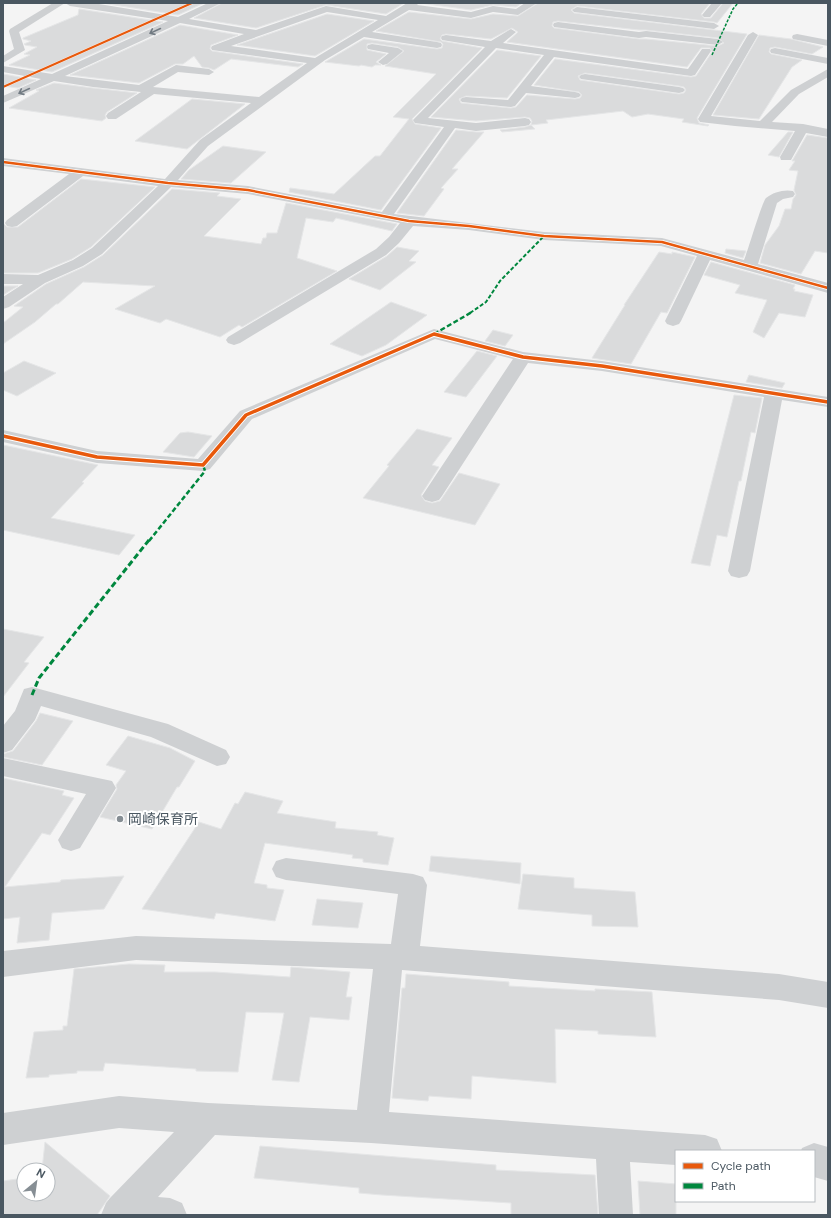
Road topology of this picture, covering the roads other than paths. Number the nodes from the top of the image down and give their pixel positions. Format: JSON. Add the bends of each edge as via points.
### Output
{"nodes":[{"id":1,"x":60,"y":3,"type":"edge"},
{"id":2,"x":70,"y":3,"type":"edge"},
{"id":3,"x":192,"y":3,"type":"edge"},
{"id":4,"x":216,"y":3,"type":"edge"},
{"id":5,"x":532,"y":3,"type":"edge"},
{"id":6,"x":717,"y":3,"type":"edge"},
{"id":7,"x":412,"y":5,"type":"edge"},
{"id":8,"x":156,"y":6,"type":"dead end"},
{"id":9,"x":309,"y":6,"type":"dead end"},
{"id":10,"x":326,"y":9,"type":"junction"},
{"id":11,"x":138,"y":13,"type":"junction"},
{"id":12,"x":570,"y":14,"type":"edge"},
{"id":13,"x":707,"y":15,"type":"dead end"},
{"id":14,"x":471,"y":16,"type":"junction"},
{"id":15,"x":160,"y":17,"type":"junction"},
{"id":16,"x":388,"y":19,"type":"junction"},
{"id":17,"x":178,"y":20,"type":"junction"},
{"id":18,"x":714,"y":26,"type":"dead end"},
{"id":19,"x":458,"y":30,"type":"dead end"},
{"id":20,"x":551,"y":33,"type":"dead end"},
{"id":21,"x":259,"y":34,"type":"junction"},
{"id":22,"x":364,"y":34,"type":"junction"},
{"id":23,"x":753,"y":35,"type":"dead end"},
{"id":24,"x":797,"y":37,"type":"dead end"},
{"id":25,"x":446,"y":38,"type":"junction"},
{"id":26,"x":542,"y":42,"type":"dead end"},
{"id":27,"x":718,"y":42,"type":"dead end"},
{"id":28,"x":347,"y":43,"type":"junction"},
{"id":29,"x":828,"y":43,"type":"edge"},
{"id":30,"x":437,"y":45,"type":"junction"},
{"id":31,"x":492,"y":45,"type":"junction"},
{"id":32,"x":532,"y":51,"type":"junction"},
{"id":33,"x":775,"y":51,"type":"dead end"},
{"id":34,"x":551,"y":53,"type":"junction"},
{"id":35,"x":423,"y":54,"type":"dead end"},
{"id":36,"x":739,"y":58,"type":"junction"},
{"id":37,"x":3,"y":60,"type":"edge"},
{"id":38,"x":316,"y":61,"type":"junction"},
{"id":39,"x":828,"y":61,"type":"edge"},
{"id":40,"x":383,"y":62,"type":"dead end"},
{"id":41,"x":3,"y":69,"type":"edge"},
{"id":42,"x":209,"y":72,"type":"dead end"},
{"id":43,"x":828,"y":72,"type":"edge"},
{"id":44,"x":33,"y":74,"type":"junction"},
{"id":45,"x":53,"y":78,"type":"junction"},
{"id":46,"x":3,"y":87,"type":"edge"},
{"id":47,"x":146,"y":89,"type":"junction"},
{"id":48,"x":523,"y":89,"type":"junction"},
{"id":49,"x":679,"y":90,"type":"dead end"},
{"id":50,"x":3,"y":100,"type":"edge"},
{"id":51,"x":466,"y":100,"type":"dead end"},
{"id":52,"x":262,"y":101,"type":"junction"},
{"id":53,"x":112,"y":116,"type":"dead end"},
{"id":54,"x":525,"y":122,"type":"dead end"},
{"id":55,"x":764,"y":124,"type":"junction"},
{"id":56,"x":449,"y":128,"type":"dead end"},
{"id":57,"x":803,"y":128,"type":"junction"},
{"id":58,"x":828,"y":134,"type":"edge"},
{"id":59,"x":786,"y":157,"type":"dead end"},
{"id":60,"x":3,"y":162,"type":"edge"},
{"id":61,"x":80,"y":172,"type":"junction"},
{"id":62,"x":168,"y":183,"type":"junction"},
{"id":63,"x":788,"y":194,"type":"dead end"},
{"id":64,"x":385,"y":217,"type":"junction"},
{"id":65,"x":409,"y":221,"type":"junction"},
{"id":66,"x":12,"y":223,"type":"dead end"},
{"id":67,"x":706,"y":254,"type":"junction"},
{"id":68,"x":750,"y":266,"type":"junction"},
{"id":69,"x":3,"y":279,"type":"edge"},
{"id":70,"x":40,"y":280,"type":"junction"},
{"id":71,"x":828,"y":288,"type":"edge"},
{"id":72,"x":3,"y":304,"type":"edge"},
{"id":73,"x":674,"y":321,"type":"dead end"},
{"id":74,"x":234,"y":340,"type":"dead end"},
{"id":75,"x":523,"y":357,"type":"junction"},
{"id":76,"x":774,"y":393,"type":"junction"},
{"id":77,"x":828,"y":402,"type":"edge"},
{"id":78,"x":3,"y":436,"type":"edge"},
{"id":79,"x":432,"y":496,"type":"dead end"},
{"id":80,"x":739,"y":571,"type":"dead end"},
{"id":81,"x":3,"y":744,"type":"edge"},
{"id":82,"x":217,"y":757,"type":"dead end"},
{"id":83,"x":3,"y":767,"type":"edge"},
{"id":84,"x":71,"y":840,"type":"dead end"},
{"id":85,"x":286,"y":869,"type":"dead end"},
{"id":86,"x":397,"y":956,"type":"junction"},
{"id":87,"x":3,"y":964,"type":"edge"},
{"id":88,"x":828,"y":995,"type":"edge"},
{"id":89,"x":208,"y":1119,"type":"junction"},
{"id":90,"x":371,"y":1127,"type":"junction"},
{"id":91,"x":3,"y":1129,"type":"edge"},
{"id":92,"x":612,"y":1144,"type":"junction"},
{"id":93,"x":692,"y":1150,"type":"edge"},
{"id":94,"x":815,"y":1160,"type":"edge"},
{"id":95,"x":828,"y":1164,"type":"edge"},
{"id":96,"x":120,"y":1213,"type":"edge"},
{"id":97,"x":170,"y":1215,"type":"edge"},
{"id":98,"x":616,"y":1215,"type":"edge"}],
"edges":[{"from":1,"to":37,"type":"street","via":[[14,31],[20,50]]},
{"from":2,"to":11,"type":"street"},
{"from":3,"to":15,"type":"street"},
{"from":4,"to":17,"type":"street"},
{"from":5,"to":14,"type":"street","via":[[518,12],[493,9]]},
{"from":6,"to":13,"type":"street"},
{"from":7,"to":14,"type":"street"},
{"from":7,"to":16,"type":"street"},
{"from":8,"to":11,"type":"street"},
{"from":9,"to":10,"type":"street"},
{"from":10,"to":16,"type":"street"},
{"from":10,"to":21,"type":"street"},
{"from":11,"to":15,"type":"street"},
{"from":12,"to":18,"type":"street"},
{"from":12,"to":20,"type":"street"},
{"from":12,"to":27,"type":"street","via":[[639,35]]},
{"from":14,"to":31,"type":"street","via":[[513,27]]},
{"from":15,"to":17,"type":"street"},
{"from":15,"to":44,"type":"street"},
{"from":16,"to":22,"type":"street"},
{"from":17,"to":21,"type":"street"},
{"from":17,"to":45,"type":"street","one_way":true},
{"from":19,"to":25,"type":"street"},
{"from":21,"to":38,"type":"street","via":[[212,47]]},
{"from":22,"to":28,"type":"street"},
{"from":22,"to":30,"type":"street"},
{"from":23,"to":36,"type":"street"},
{"from":24,"to":29,"type":"street"},
{"from":25,"to":30,"type":"street"},
{"from":25,"to":31,"type":"street"},
{"from":26,"to":32,"type":"street"},
{"from":28,"to":38,"type":"street"},
{"from":28,"to":40,"type":"street","via":[[398,51]]},
{"from":30,"to":35,"type":"street"},
{"from":31,"to":32,"type":"street"},
{"from":31,"to":54,"type":"street","via":[[419,120],[476,127]]},
{"from":32,"to":34,"type":"street"},
{"from":33,"to":39,"type":"street"},
{"from":34,"to":36,"type":"street","via":[[691,73],[705,53]]},
{"from":34,"to":48,"type":"street"},
{"from":36,"to":55,"type":"street","via":[[704,119]]},
{"from":38,"to":52,"type":"street"},
{"from":41,"to":44,"type":"street"},
{"from":42,"to":47,"type":"street","via":[[176,68]]},
{"from":43,"to":55,"type":"street","via":[[795,92]]},
{"from":44,"to":45,"type":"street"},
{"from":44,"to":46,"type":"street"},
{"from":45,"to":47,"type":"street"},
{"from":45,"to":50,"type":"street","one_way":true},
{"from":47,"to":52,"type":"street"},
{"from":47,"to":53,"type":"street"},
{"from":48,"to":49,"type":"street","via":[[572,98],[586,75]]},
{"from":48,"to":51,"type":"street","via":[[511,104]]},
{"from":52,"to":62,"type":"street","via":[[204,143]]},
{"from":55,"to":57,"type":"street"},
{"from":56,"to":64,"type":"street"},
{"from":57,"to":58,"type":"street"},
{"from":57,"to":59,"type":"street"},
{"from":60,"to":61,"type":"street"},
{"from":61,"to":62,"type":"street"},
{"from":61,"to":66,"type":"street"},
{"from":62,"to":64,"type":"street","via":[[248,190]]},
{"from":62,"to":70,"type":"street","via":[[97,251],[78,263]]},
{"from":63,"to":68,"type":"street","via":[[771,201]]},
{"from":64,"to":65,"type":"street"},
{"from":65,"to":67,"type":"street","via":[[544,236],[662,242]]},
{"from":65,"to":74,"type":"street","via":[[381,252]]},
{"from":67,"to":68,"type":"street"},
{"from":67,"to":73,"type":"street"},
{"from":68,"to":71,"type":"street"},
{"from":69,"to":70,"type":"street"},
{"from":70,"to":72,"type":"street"},
{"from":75,"to":76,"type":"street","via":[[602,366]]},
{"from":75,"to":78,"type":"street","via":[[434,334],[246,415],[202,465],[97,457]]},
{"from":75,"to":79,"type":"street"},
{"from":76,"to":77,"type":"street"},
{"from":76,"to":80,"type":"street"},
{"from":81,"to":82,"type":"street","via":[[26,714],[32,695],[159,730]]},
{"from":83,"to":84,"type":"street","via":[[103,788]]},
{"from":85,"to":86,"type":"street","via":[[413,885]]},
{"from":86,"to":87,"type":"street","via":[[136,948]]},
{"from":86,"to":88,"type":"street","via":[[779,987]]},
{"from":86,"to":90,"type":"street"},
{"from":89,"to":90,"type":"street"},
{"from":89,"to":91,"type":"street","via":[[119,1112]]},
{"from":89,"to":96,"type":"street"},
{"from":90,"to":92,"type":"street"},
{"from":92,"to":93,"type":"street"},
{"from":92,"to":98,"type":"street"},
{"from":94,"to":95,"type":"street"},
{"from":96,"to":97,"type":"street"}]}
